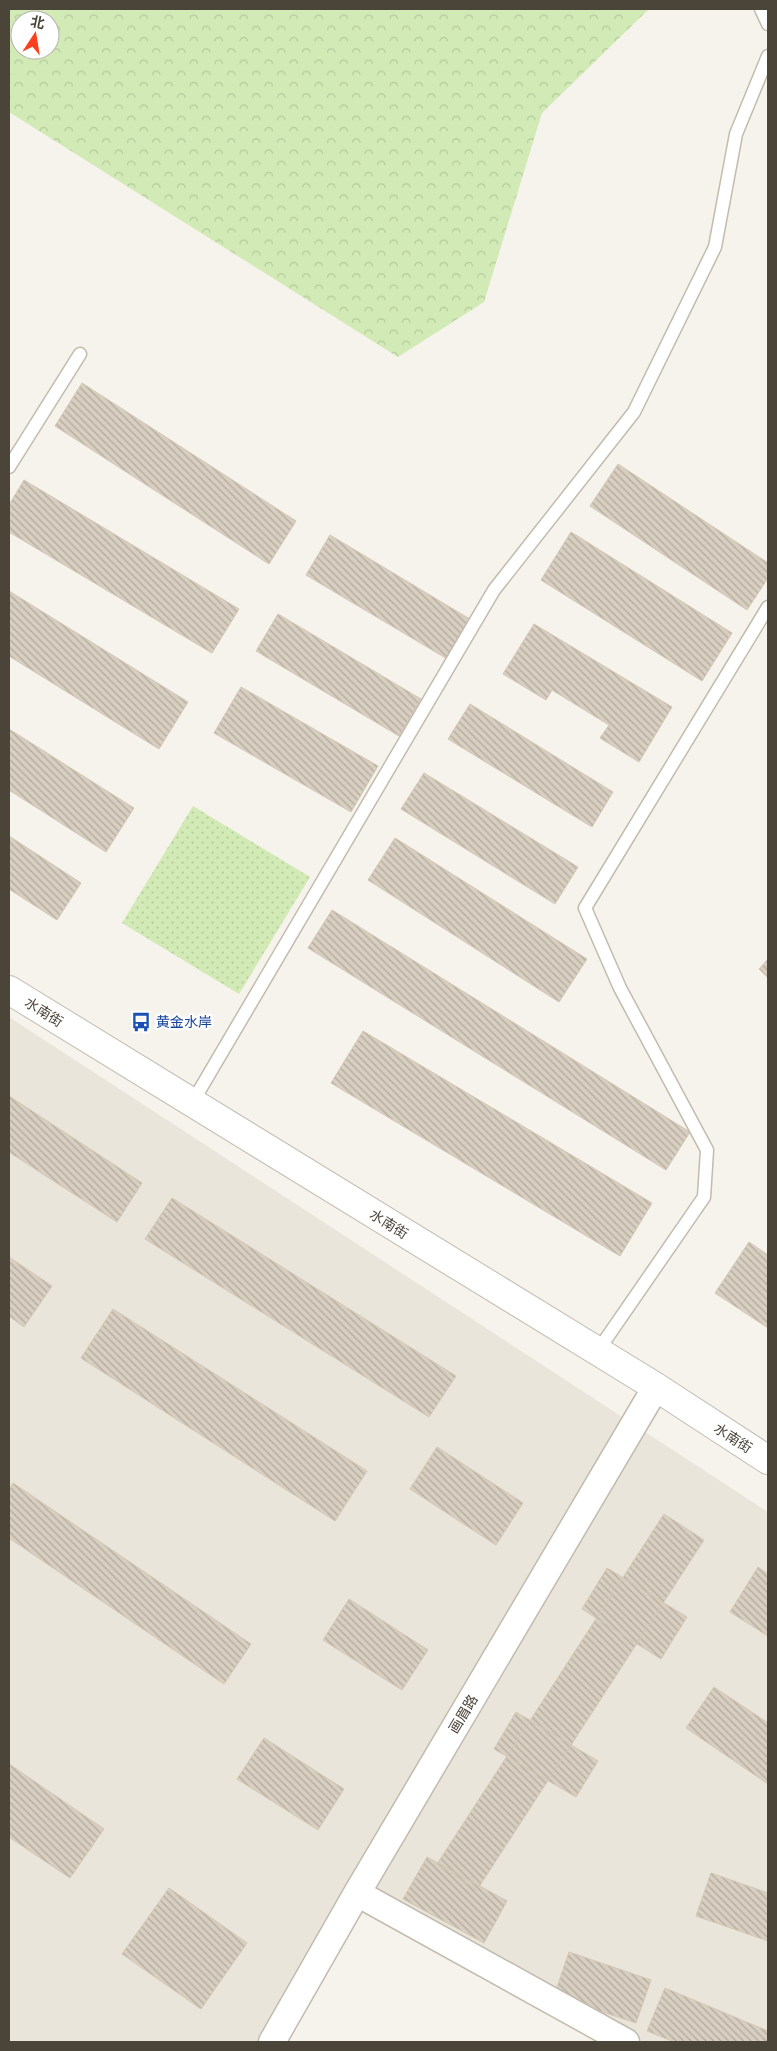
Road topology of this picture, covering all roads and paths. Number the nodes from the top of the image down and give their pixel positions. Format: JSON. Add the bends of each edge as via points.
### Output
{"nodes":[{"id":1,"x":761,"y":9,"type":"edge"},
{"id":2,"x":768,"y":24,"type":"edge"},
{"id":3,"x":768,"y":56,"type":"edge"},
{"id":4,"x":80,"y":354,"type":"dead end"},
{"id":5,"x":9,"y":467,"type":"edge"},
{"id":6,"x":768,"y":607,"type":"edge"},
{"id":7,"x":9,"y":990,"type":"edge"},
{"id":8,"x":192,"y":1103,"type":"junction"},
{"id":9,"x":597,"y":1352,"type":"junction"},
{"id":10,"x":656,"y":1387,"type":"junction"},
{"id":11,"x":768,"y":1460,"type":"edge"},
{"id":12,"x":357,"y":1893,"type":"junction"},
{"id":13,"x":272,"y":2042,"type":"edge"},
{"id":14,"x":626,"y":2042,"type":"edge"}],
"edges":[{"from":1,"to":2,"type":"lane"},
{"from":3,"to":8,"type":"lane","via":[[736,134],[715,247],[634,412],[494,590]]},
{"from":4,"to":5,"type":"lane"},
{"from":6,"to":9,"type":"lane","via":[[585,908],[620,988],[707,1150],[704,1197]]},
{"from":7,"to":8,"type":"street","name":"水南街"},
{"from":8,"to":9,"type":"street","name":"水南街"},
{"from":9,"to":10,"type":"street","name":"水南街"},
{"from":10,"to":11,"type":"street","name":"水南街"},
{"from":10,"to":12,"type":"street","name":"画眉路"},
{"from":12,"to":13,"type":"street","name":"画眉路"},
{"from":12,"to":14,"type":"street"}]}
